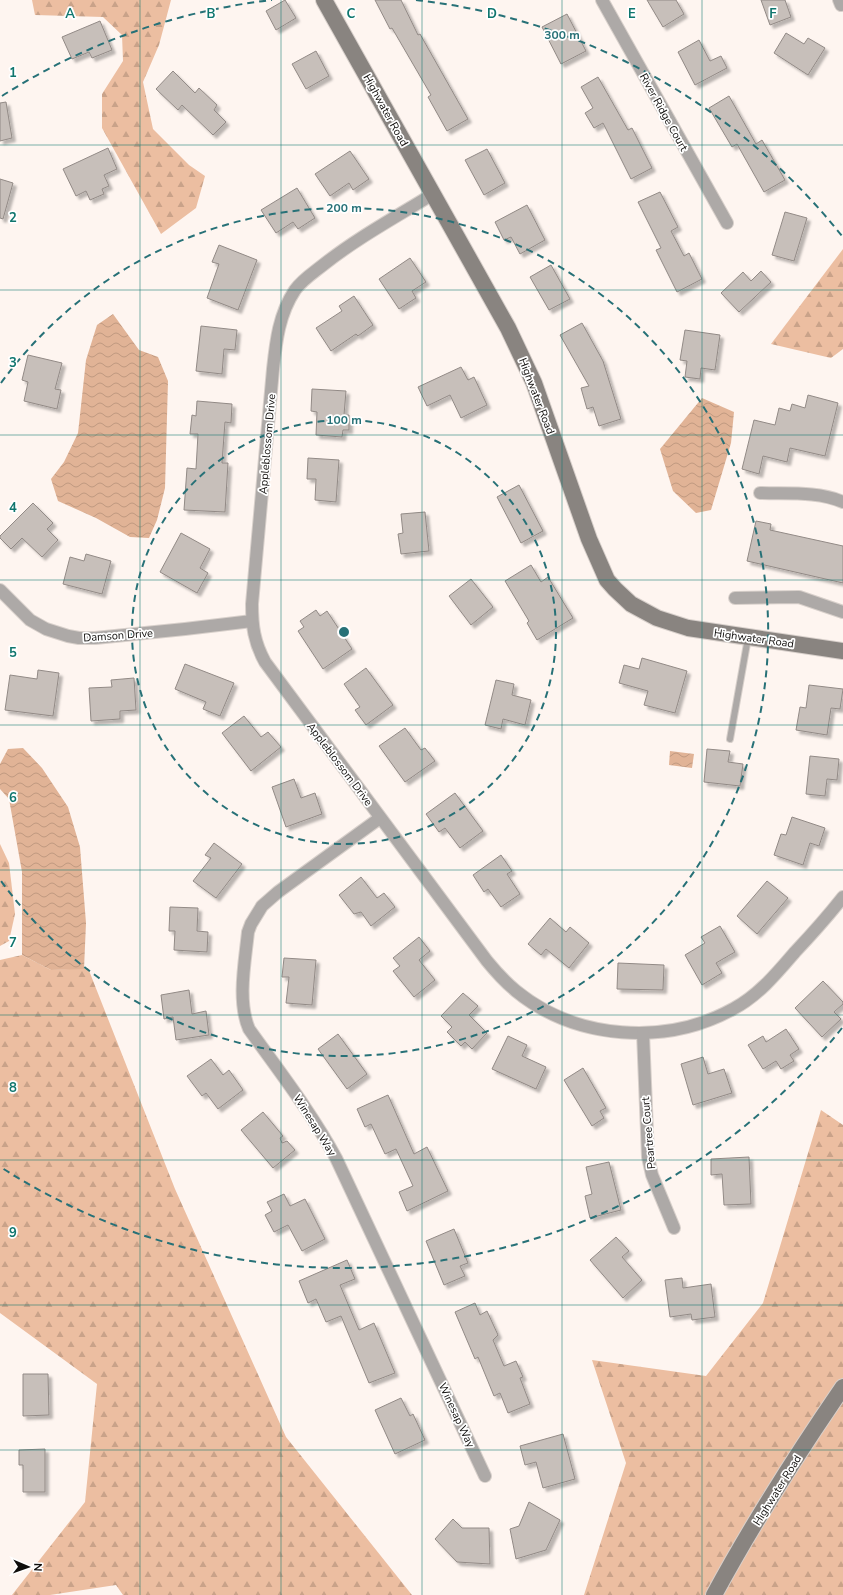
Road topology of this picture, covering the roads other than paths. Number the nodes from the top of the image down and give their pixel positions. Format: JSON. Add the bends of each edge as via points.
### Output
{"nodes":[{"id":1,"x":324,"y":0,"type":"edge"},
{"id":2,"x":602,"y":0,"type":"edge"},
{"id":3,"x":433,"y":194,"type":"junction"},
{"id":4,"x":727,"y":223,"type":"dead end"},
{"id":5,"x":760,"y":493,"type":"dead end"},
{"id":6,"x":843,"y":502,"type":"edge"},
{"id":7,"x":0,"y":590,"type":"edge"},
{"id":8,"x":735,"y":598,"type":"dead end"},
{"id":9,"x":843,"y":612,"type":"edge"},
{"id":10,"x":252,"y":621,"type":"junction"},
{"id":11,"x":748,"y":638,"type":"junction"},
{"id":12,"x":843,"y":651,"type":"edge"},
{"id":13,"x":730,"y":739,"type":"dead end"},
{"id":14,"x":380,"y":818,"type":"junction"},
{"id":15,"x":843,"y":898,"type":"edge"},
{"id":16,"x":643,"y":1033,"type":"junction"},
{"id":17,"x":674,"y":1228,"type":"dead end"},
{"id":18,"x":843,"y":1387,"type":"edge"},
{"id":19,"x":485,"y":1476,"type":"dead end"},
{"id":20,"x":714,"y":1595,"type":"edge"}],
"edges":[{"from":1,"to":3,"type":"street","name":"Highwater Road"},
{"from":2,"to":4,"type":"street","name":"River Ridge Court"},
{"from":3,"to":10,"type":"street","name":"Appleblossom Drive","via":[[368,234],[314,272],[296,289],[285,309],[277,332],[273,369]]},
{"from":3,"to":11,"type":"street","name":"Highwater Road","via":[[508,328],[534,383],[589,539],[607,580],[631,604],[656,618],[688,628]]},
{"from":5,"to":6,"type":"street","via":[[818,495]]},
{"from":7,"to":10,"type":"street","name":"Damson Drive","via":[[30,620],[46,629],[79,638]]},
{"from":8,"to":9,"type":"street","via":[[799,597]]},
{"from":10,"to":14,"type":"street","name":"Appleblossom Drive","via":[[254,639],[265,662]]},
{"from":11,"to":12,"type":"street","name":"Highwater Road"},
{"from":11,"to":13,"type":"lane"},
{"from":14,"to":16,"type":"street","name":"Appleblossom Drive","via":[[487,961],[516,991],[549,1012],[584,1025],[613,1032]]},
{"from":14,"to":19,"type":"street","name":"Winesap Way","via":[[262,906],[248,932],[242,998],[245,1021],[309,1112],[336,1158]]},
{"from":15,"to":16,"type":"street","name":"Appleblossom Drive","via":[[766,985],[734,1009],[702,1024],[657,1033]]},
{"from":16,"to":17,"type":"street","name":"Peartree Court","via":[[648,1157],[652,1175]]},
{"from":18,"to":20,"type":"street","name":"Highwater Road","via":[[808,1438]]}]}
